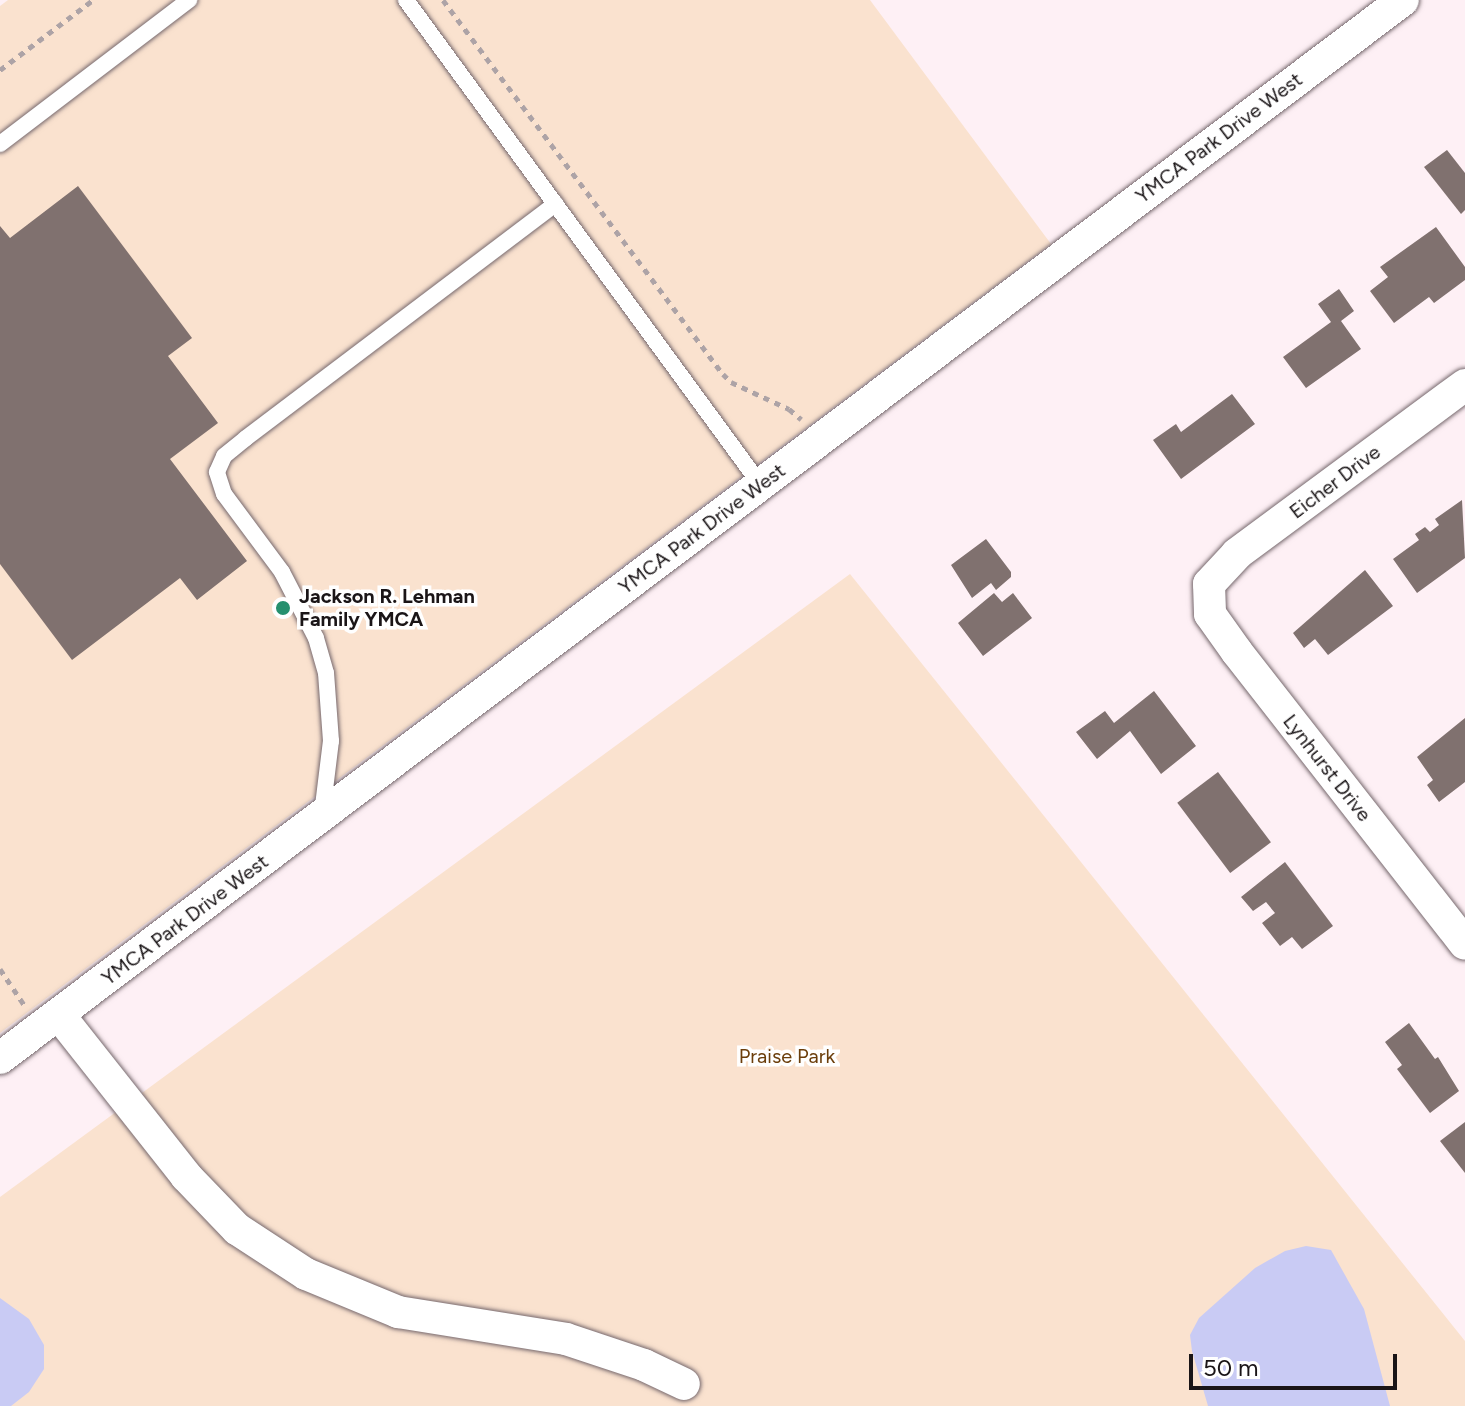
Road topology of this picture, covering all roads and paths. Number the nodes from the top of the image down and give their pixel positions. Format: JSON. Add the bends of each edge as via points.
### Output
{"nodes":[{"id":1,"x":93,"y":0,"type":"edge"},
{"id":2,"x":189,"y":0,"type":"edge"},
{"id":3,"x":406,"y":0,"type":"edge"},
{"id":4,"x":443,"y":0,"type":"edge"},
{"id":5,"x":1403,"y":0,"type":"edge"},
{"id":6,"x":0,"y":70,"type":"edge"},
{"id":7,"x":0,"y":144,"type":"edge"},
{"id":8,"x":555,"y":204,"type":"junction"},
{"id":9,"x":1465,"y":385,"type":"edge"},
{"id":10,"x":805,"y":422,"type":"dead end"},
{"id":11,"x":760,"y":484,"type":"junction"},
{"id":12,"x":1209,"y":584,"type":"joint"},
{"id":13,"x":322,"y":816,"type":"junction"},
{"id":14,"x":1455,"y":909,"type":"edge"},
{"id":15,"x":1465,"y":944,"type":"edge"},
{"id":16,"x":0,"y":969,"type":"edge"},
{"id":17,"x":25,"y":1007,"type":"dead end"},
{"id":18,"x":59,"y":1015,"type":"junction"},
{"id":19,"x":0,"y":1058,"type":"edge"},
{"id":20,"x":684,"y":1384,"type":"dead end"}],
"edges":[{"from":1,"to":6,"type":"path"},
{"from":2,"to":7,"type":"lane"},
{"from":3,"to":8,"type":"lane"},
{"from":4,"to":10,"type":"path","via":[[723,374]]},
{"from":5,"to":11,"type":"street","name":"YMCA Park Drive West"},
{"from":8,"to":11,"type":"lane"},
{"from":8,"to":13,"type":"lane","via":[[224,456],[217,472],[224,494],[282,572],[316,638],[326,673],[331,741]]},
{"from":9,"to":12,"type":"street","name":"Eicher Drive","via":[[1237,554]]},
{"from":11,"to":13,"type":"street","name":"YMCA Park Drive West"},
{"from":12,"to":14,"type":"street","name":"Lynhurst Drive","via":[[1210,614],[1237,652]]},
{"from":13,"to":18,"type":"street","name":"YMCA Park Drive West"},
{"from":14,"to":15,"type":"street","name":"Lynhurst Drive"},
{"from":16,"to":17,"type":"path"},
{"from":18,"to":19,"type":"street","name":"YMCA Park Drive West"},
{"from":18,"to":20,"type":"street","via":[[186,1176],[237,1229],[306,1274],[398,1312],[566,1339]]}]}
